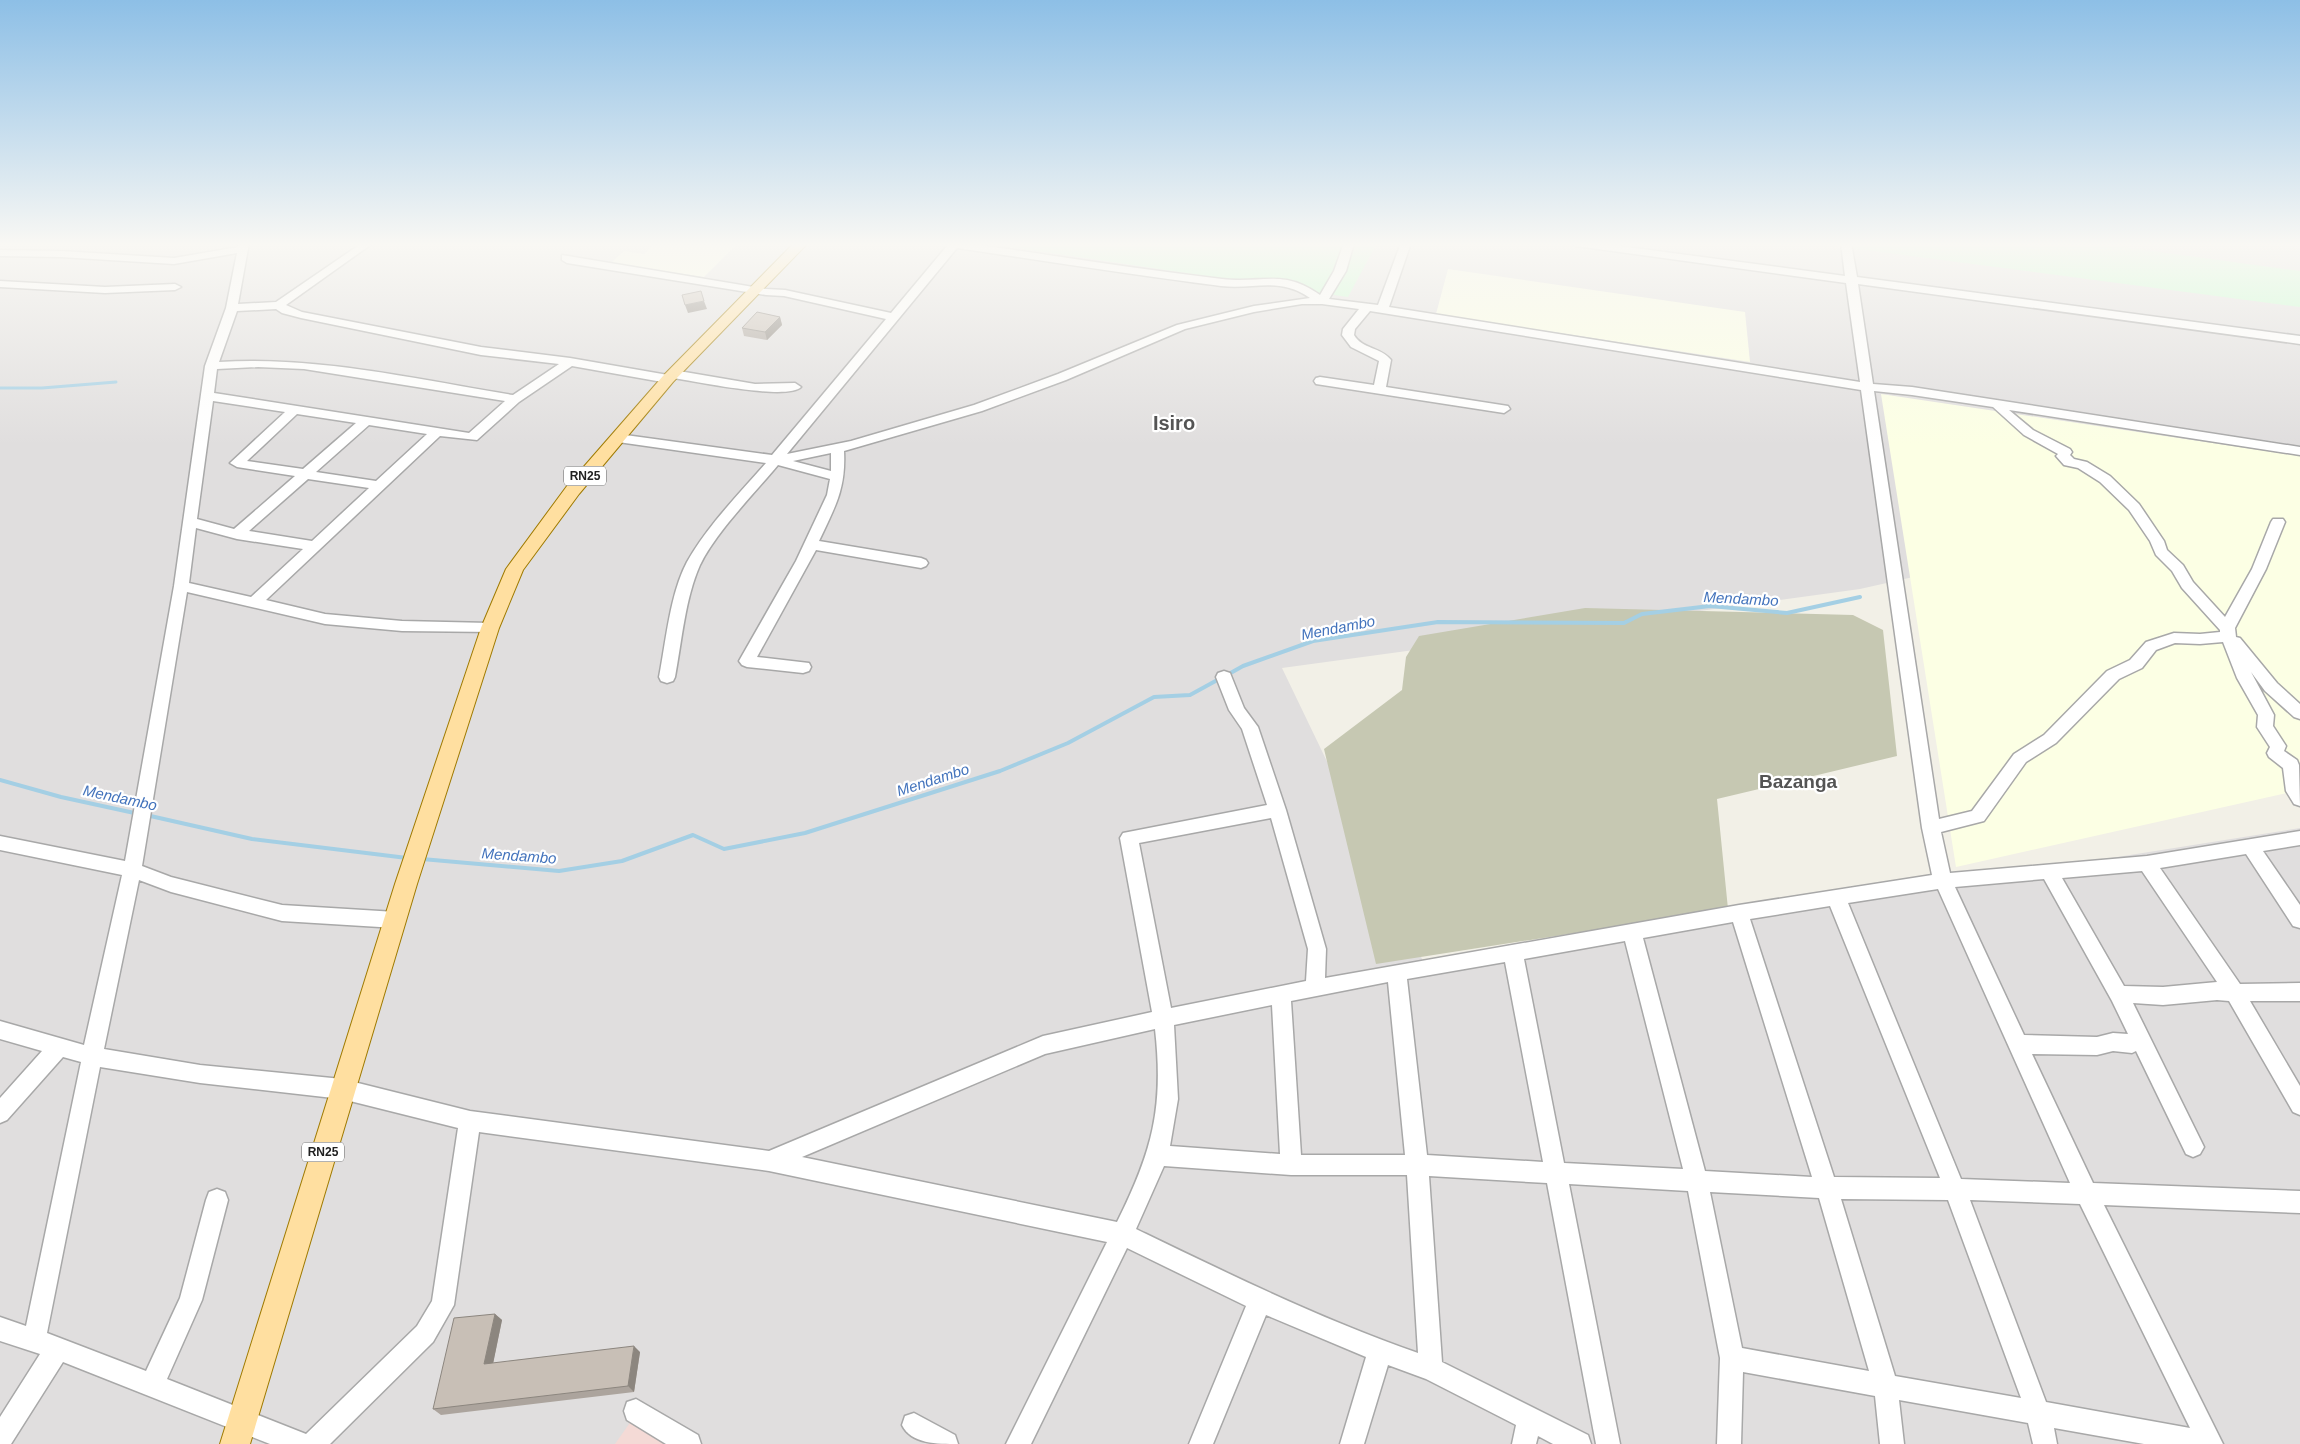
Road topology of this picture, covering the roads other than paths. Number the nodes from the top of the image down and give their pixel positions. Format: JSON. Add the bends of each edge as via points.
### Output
{"nodes":[{"id":1,"x":231,"y":310,"type":"edge"},
{"id":2,"x":285,"y":310,"type":"edge"},
{"id":3,"x":735,"y":310,"type":"edge"},
{"id":4,"x":862,"y":310,"type":"edge"},
{"id":5,"x":900,"y":310,"type":"edge"},
{"id":6,"x":1250,"y":310,"type":"edge"},
{"id":7,"x":1363,"y":310,"type":"edge"},
{"id":8,"x":1391,"y":310,"type":"edge"},
{"id":9,"x":1856,"y":310,"type":"edge"},
{"id":10,"x":2075,"y":310,"type":"edge"},
{"id":11,"x":895,"y":317,"type":"junction"},
{"id":12,"x":2300,"y":340,"type":"edge"},
{"id":13,"x":570,"y":362,"type":"junction"},
{"id":14,"x":211,"y":366,"type":"junction"},
{"id":15,"x":671,"y":377,"type":"junction"},
{"id":16,"x":1320,"y":381,"type":"dead end"},
{"id":17,"x":1868,"y":386,"type":"junction"},
{"id":18,"x":795,"y":387,"type":"dead end"},
{"id":19,"x":1379,"y":390,"type":"junction"},
{"id":20,"x":207,"y":396,"type":"junction"},
{"id":21,"x":515,"y":399,"type":"junction"},
{"id":22,"x":1998,"y":405,"type":"junction"},
{"id":23,"x":1504,"y":409,"type":"dead end"},
{"id":24,"x":294,"y":410,"type":"junction"},
{"id":25,"x":366,"y":421,"type":"junction"},
{"id":26,"x":437,"y":432,"type":"junction"},
{"id":27,"x":618,"y":438,"type":"junction"},
{"id":28,"x":837,"y":448,"type":"junction"},
{"id":29,"x":2300,"y":451,"type":"edge"},
{"id":30,"x":776,"y":460,"type":"junction"},
{"id":31,"x":305,"y":474,"type":"junction"},
{"id":32,"x":838,"y":476,"type":"junction"},
{"id":33,"x":380,"y":486,"type":"junction"},
{"id":34,"x":190,"y":522,"type":"junction"},
{"id":35,"x":2278,"y":522,"type":"dead end"},
{"id":36,"x":237,"y":534,"type":"junction"},
{"id":37,"x":810,"y":544,"type":"junction"},
{"id":38,"x":316,"y":546,"type":"junction"},
{"id":39,"x":921,"y":564,"type":"dead end"},
{"id":40,"x":181,"y":586,"type":"junction"},
{"id":41,"x":255,"y":602,"type":"junction"},
{"id":42,"x":490,"y":628,"type":"junction"},
{"id":43,"x":2227,"y":632,"type":"junction"},
{"id":44,"x":803,"y":667,"type":"dead end"},
{"id":45,"x":667,"y":677,"type":"dead end"},
{"id":46,"x":1224,"y":677,"type":"dead end"},
{"id":47,"x":2300,"y":713,"type":"edge"},
{"id":48,"x":2300,"y":799,"type":"edge"},
{"id":49,"x":1277,"y":810,"type":"junction"},
{"id":50,"x":1931,"y":828,"type":"junction"},
{"id":51,"x":2300,"y":838,"type":"edge"},
{"id":52,"x":0,"y":843,"type":"edge"},
{"id":53,"x":2250,"y":846,"type":"junction"},
{"id":54,"x":2147,"y":863,"type":"junction"},
{"id":55,"x":131,"y":870,"type":"junction"},
{"id":56,"x":2049,"y":872,"type":"junction"},
{"id":57,"x":1943,"y":881,"type":"junction"},
{"id":58,"x":1836,"y":897,"type":"junction"},
{"id":59,"x":1738,"y":913,"type":"junction"},
{"id":60,"x":396,"y":920,"type":"junction"},
{"id":61,"x":2300,"y":920,"type":"edge"},
{"id":62,"x":1632,"y":932,"type":"junction"},
{"id":63,"x":1513,"y":952,"type":"junction"},
{"id":64,"x":1398,"y":972,"type":"junction"},
{"id":65,"x":1314,"y":989,"type":"junction"},
{"id":66,"x":2300,"y":992,"type":"edge"},
{"id":67,"x":2236,"y":993,"type":"junction"},
{"id":68,"x":1281,"y":995,"type":"junction"},
{"id":69,"x":2119,"y":996,"type":"junction"},
{"id":70,"x":1164,"y":1018,"type":"junction"},
{"id":71,"x":0,"y":1030,"type":"edge"},
{"id":72,"x":2142,"y":1040,"type":"junction"},
{"id":73,"x":2017,"y":1044,"type":"junction"},
{"id":74,"x":60,"y":1046,"type":"junction"},
{"id":75,"x":92,"y":1056,"type":"junction"},
{"id":76,"x":342,"y":1089,"type":"junction"},
{"id":77,"x":2300,"y":1105,"type":"edge"},
{"id":78,"x":0,"y":1113,"type":"edge"},
{"id":79,"x":470,"y":1121,"type":"junction"},
{"id":80,"x":2193,"y":1147,"type":"dead end"},
{"id":81,"x":1156,"y":1155,"type":"junction"},
{"id":82,"x":769,"y":1161,"type":"junction"},
{"id":83,"x":1291,"y":1165,"type":"junction"},
{"id":84,"x":1417,"y":1165,"type":"junction"},
{"id":85,"x":1556,"y":1174,"type":"junction"},
{"id":86,"x":1697,"y":1181,"type":"junction"},
{"id":87,"x":1826,"y":1188,"type":"junction"},
{"id":88,"x":1955,"y":1189,"type":"junction"},
{"id":89,"x":2086,"y":1193,"type":"junction"},
{"id":90,"x":217,"y":1200,"type":"dead end"},
{"id":91,"x":2300,"y":1202,"type":"edge"},
{"id":92,"x":1122,"y":1234,"type":"junction"},
{"id":93,"x":1260,"y":1301,"type":"junction"},
{"id":94,"x":0,"y":1329,"type":"edge"},
{"id":95,"x":34,"y":1341,"type":"junction"},
{"id":96,"x":58,"y":1348,"type":"junction"},
{"id":97,"x":1380,"y":1351,"type":"junction"},
{"id":98,"x":1732,"y":1358,"type":"junction"},
{"id":99,"x":1431,"y":1369,"type":"junction"},
{"id":100,"x":152,"y":1385,"type":"junction"},
{"id":101,"x":1886,"y":1387,"type":"junction"},
{"id":102,"x":636,"y":1411,"type":"dead end"},
{"id":103,"x":2038,"y":1412,"type":"junction"},
{"id":104,"x":1530,"y":1419,"type":"junction"},
{"id":105,"x":914,"y":1425,"type":"dead end"},
{"id":106,"x":239,"y":1432,"type":"edge"},
{"id":107,"x":0,"y":1439,"type":"edge"},
{"id":108,"x":301,"y":1444,"type":"edge"},
{"id":109,"x":312,"y":1444,"type":"edge"},
{"id":110,"x":689,"y":1444,"type":"edge"},
{"id":111,"x":946,"y":1444,"type":"edge"},
{"id":112,"x":1018,"y":1444,"type":"edge"},
{"id":113,"x":1201,"y":1444,"type":"edge"},
{"id":114,"x":1352,"y":1444,"type":"edge"},
{"id":115,"x":1524,"y":1444,"type":"edge"},
{"id":116,"x":1578,"y":1444,"type":"edge"},
{"id":117,"x":1608,"y":1444,"type":"edge"},
{"id":118,"x":1729,"y":1444,"type":"edge"},
{"id":119,"x":1892,"y":1444,"type":"edge"},
{"id":120,"x":2045,"y":1444,"type":"edge"},
{"id":121,"x":2210,"y":1444,"type":"edge"}],
"edges":[{"from":1,"to":14,"type":"street"},
{"from":2,"to":13,"type":"street","via":[[481,351]]},
{"from":3,"to":15,"type":"main road","number":"RN25"},
{"from":4,"to":11,"type":"street"},
{"from":5,"to":11,"type":"street"},
{"from":6,"to":28,"type":"street","via":[[1181,327],[978,408]]},
{"from":7,"to":19,"type":"street","via":[[1348,335],[1354,345],[1385,360]]},
{"from":8,"to":17,"type":"street"},
{"from":9,"to":17,"type":"street"},
{"from":10,"to":12,"type":"street"},
{"from":11,"to":30,"type":"street"},
{"from":13,"to":15,"type":"street"},
{"from":13,"to":21,"type":"street"},
{"from":14,"to":20,"type":"street"},
{"from":14,"to":21,"type":"street","via":[[304,365]]},
{"from":15,"to":18,"type":"street","via":[[755,388]]},
{"from":15,"to":27,"type":"main road","number":"RN25"},
{"from":16,"to":19,"type":"street"},
{"from":17,"to":22,"type":"street"},
{"from":17,"to":50,"type":"street"},
{"from":19,"to":23,"type":"street"},
{"from":20,"to":24,"type":"street"},
{"from":20,"to":34,"type":"street"},
{"from":21,"to":26,"type":"street","via":[[472,436]]},
{"from":22,"to":29,"type":"street"},
{"from":22,"to":43,"type":"street","via":[[2034,437],[2065,452],[2063,456],[2069,462],[2082,465],[2121,493],[2134,507],[2161,552],[2178,568],[2187,585]]},
{"from":24,"to":25,"type":"street"},
{"from":24,"to":31,"type":"street","via":[[237,463]]},
{"from":25,"to":26,"type":"street"},
{"from":25,"to":31,"type":"street"},
{"from":26,"to":33,"type":"street"},
{"from":27,"to":30,"type":"street"},
{"from":27,"to":42,"type":"main road","number":"RN25","via":[[573,490],[515,569]]},
{"from":28,"to":30,"type":"street"},
{"from":28,"to":32,"type":"street"},
{"from":30,"to":32,"type":"street"},
{"from":30,"to":45,"type":"street","via":[[715,532],[694,563],[684,589]]},
{"from":31,"to":33,"type":"street"},
{"from":31,"to":36,"type":"street"},
{"from":32,"to":37,"type":"street","via":[[834,494]]},
{"from":33,"to":38,"type":"street"},
{"from":34,"to":36,"type":"street"},
{"from":34,"to":40,"type":"street"},
{"from":35,"to":43,"type":"street","via":[[2259,569]]},
{"from":36,"to":38,"type":"street"},
{"from":37,"to":39,"type":"street"},
{"from":37,"to":44,"type":"street","via":[[747,661]]},
{"from":38,"to":41,"type":"street"},
{"from":40,"to":41,"type":"street"},
{"from":40,"to":55,"type":"street"},
{"from":41,"to":42,"type":"street","via":[[325,619],[402,626]]},
{"from":42,"to":60,"type":"main road","number":"RN25"},
{"from":43,"to":47,"type":"street","via":[[2271,686]]},
{"from":43,"to":48,"type":"street","via":[[2232,651],[2266,715],[2265,726],[2278,746],[2275,753],[2291,765],[2294,791]]},
{"from":43,"to":50,"type":"street","via":[[2200,639],[2174,638],[2151,646],[2136,664],[2113,675],[2050,739],[2020,758],[1978,816]]},
{"from":46,"to":49,"type":"street","via":[[1237,710],[1250,727]]},
{"from":49,"to":65,"type":"street","via":[[1317,948]]},
{"from":49,"to":70,"type":"street","via":[[1129,838]]},
{"from":50,"to":57,"type":"street"},
{"from":51,"to":53,"type":"street"},
{"from":52,"to":55,"type":"street"},
{"from":53,"to":54,"type":"street"},
{"from":53,"to":61,"type":"street"},
{"from":54,"to":56,"type":"street"},
{"from":54,"to":67,"type":"street"},
{"from":55,"to":60,"type":"street","via":[[171,884],[282,913]]},
{"from":55,"to":75,"type":"street"},
{"from":56,"to":57,"type":"street"},
{"from":56,"to":69,"type":"street"},
{"from":57,"to":58,"type":"street"},
{"from":57,"to":73,"type":"street"},
{"from":58,"to":59,"type":"street"},
{"from":58,"to":88,"type":"street"},
{"from":59,"to":62,"type":"street"},
{"from":59,"to":87,"type":"street"},
{"from":60,"to":76,"type":"main road","number":"RN25"},
{"from":62,"to":63,"type":"street"},
{"from":62,"to":86,"type":"street"},
{"from":63,"to":64,"type":"street"},
{"from":63,"to":85,"type":"street"},
{"from":64,"to":65,"type":"street"},
{"from":64,"to":84,"type":"street"},
{"from":65,"to":68,"type":"street"},
{"from":66,"to":67,"type":"street"},
{"from":67,"to":69,"type":"street"},
{"from":67,"to":77,"type":"street"},
{"from":68,"to":70,"type":"street"},
{"from":68,"to":83,"type":"street"},
{"from":69,"to":72,"type":"street"},
{"from":70,"to":81,"type":"street","via":[[1168,1100]]},
{"from":70,"to":82,"type":"street","via":[[1043,1045]]},
{"from":71,"to":74,"type":"street"},
{"from":72,"to":73,"type":"street","via":[[2132,1044],[2114,1042],[2097,1046]]},
{"from":72,"to":80,"type":"street"},
{"from":73,"to":89,"type":"street"},
{"from":74,"to":75,"type":"street"},
{"from":74,"to":78,"type":"street"},
{"from":75,"to":76,"type":"street","via":[[200,1074]]},
{"from":75,"to":95,"type":"street"},
{"from":76,"to":79,"type":"street"},
{"from":76,"to":106,"type":"main road","number":"RN25"},
{"from":79,"to":82,"type":"street"},
{"from":79,"to":109,"type":"street","via":[[443,1305],[425,1334]]},
{"from":81,"to":83,"type":"street"},
{"from":81,"to":92,"type":"street"},
{"from":82,"to":92,"type":"street"},
{"from":83,"to":84,"type":"street"},
{"from":84,"to":85,"type":"street"},
{"from":84,"to":99,"type":"street"},
{"from":85,"to":86,"type":"street"},
{"from":85,"to":117,"type":"street"},
{"from":86,"to":87,"type":"street"},
{"from":86,"to":98,"type":"street"},
{"from":87,"to":88,"type":"street"},
{"from":87,"to":101,"type":"street"},
{"from":88,"to":89,"type":"street"},
{"from":88,"to":103,"type":"street"},
{"from":89,"to":91,"type":"street"},
{"from":89,"to":121,"type":"street"},
{"from":90,"to":100,"type":"street","via":[[191,1300]]},
{"from":92,"to":93,"type":"street"},
{"from":92,"to":112,"type":"street"},
{"from":93,"to":97,"type":"street"},
{"from":93,"to":113,"type":"street"},
{"from":94,"to":95,"type":"street"},
{"from":95,"to":96,"type":"street"},
{"from":96,"to":100,"type":"street"},
{"from":96,"to":107,"type":"street"},
{"from":97,"to":99,"type":"street"},
{"from":97,"to":114,"type":"street"},
{"from":98,"to":101,"type":"street"},
{"from":98,"to":118,"type":"street"},
{"from":99,"to":104,"type":"street"},
{"from":100,"to":106,"type":"street"},
{"from":101,"to":103,"type":"street"},
{"from":101,"to":119,"type":"street"},
{"from":102,"to":110,"type":"street"},
{"from":103,"to":120,"type":"street"},
{"from":103,"to":121,"type":"street"},
{"from":104,"to":115,"type":"street"},
{"from":104,"to":116,"type":"street"},
{"from":105,"to":111,"type":"street"},
{"from":106,"to":108,"type":"street"}]}
